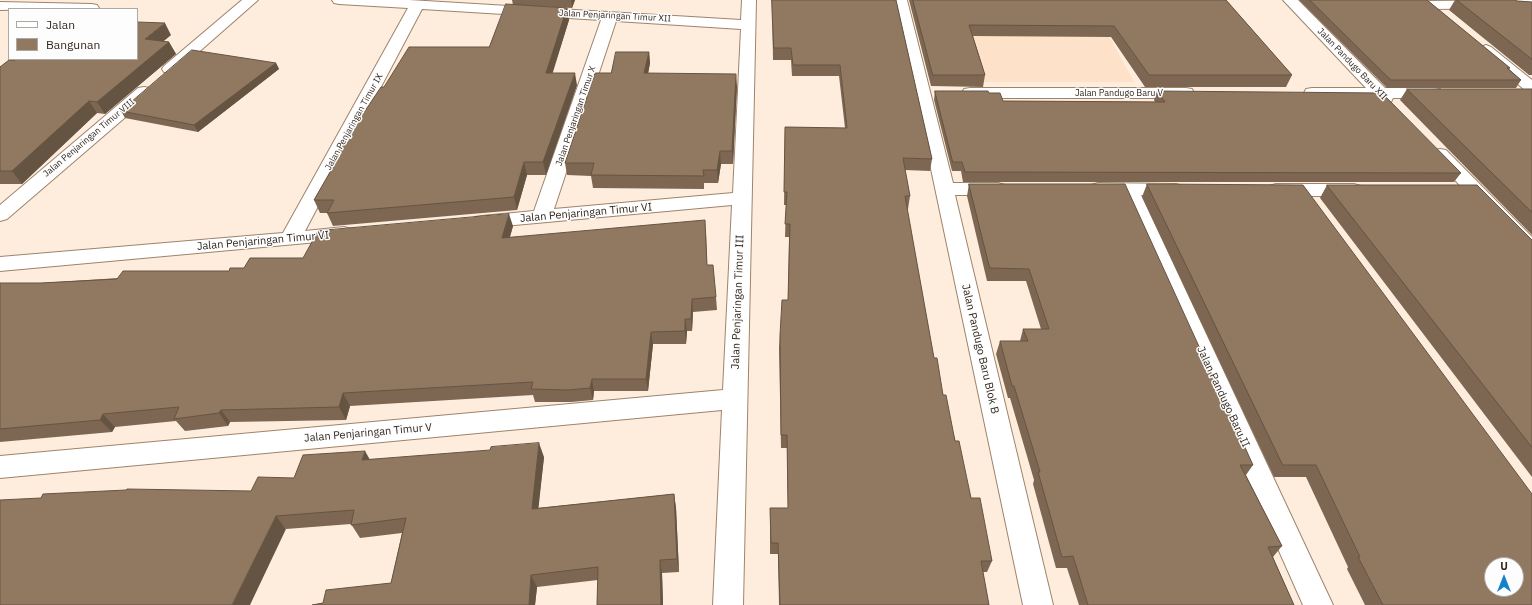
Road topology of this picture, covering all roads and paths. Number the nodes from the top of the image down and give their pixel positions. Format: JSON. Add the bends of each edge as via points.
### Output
{"nodes":[{"id":1,"x":103,"y":0,"type":"edge"},
{"id":2,"x":251,"y":0,"type":"edge"},
{"id":3,"x":339,"y":0,"type":"edge"},
{"id":4,"x":749,"y":0,"type":"edge"},
{"id":5,"x":900,"y":0,"type":"edge"},
{"id":6,"x":1290,"y":0,"type":"edge"},
{"id":7,"x":1427,"y":2,"type":"edge"},
{"id":8,"x":1532,"y":4,"type":"edge"},
{"id":9,"x":417,"y":5,"type":"junction"},
{"id":10,"x":0,"y":6,"type":"edge"},
{"id":11,"x":61,"y":8,"type":"edge"},
{"id":12,"x":93,"y":8,"type":"edge"},
{"id":13,"x":610,"y":16,"type":"junction"},
{"id":14,"x":1448,"y":19,"type":"edge"},
{"id":15,"x":748,"y":25,"type":"junction"},
{"id":16,"x":1472,"y":39,"type":"edge"},
{"id":17,"x":1532,"y":88,"type":"edge"},
{"id":18,"x":939,"y":93,"type":"junction"},
{"id":19,"x":1199,"y":93,"type":"edge"},
{"id":20,"x":1293,"y":93,"type":"edge"},
{"id":21,"x":1380,"y":93,"type":"junction"},
{"id":22,"x":1448,"y":93,"type":"edge"},
{"id":23,"x":1396,"y":109,"type":"edge"},
{"id":24,"x":1427,"y":141,"type":"edge"},
{"id":25,"x":944,"y":189,"type":"junction"},
{"id":26,"x":1016,"y":189,"type":"edge"},
{"id":27,"x":1080,"y":189,"type":"edge"},
{"id":28,"x":1128,"y":189,"type":"junction"},
{"id":29,"x":1192,"y":190,"type":"edge"},
{"id":30,"x":1255,"y":190,"type":"edge"},
{"id":31,"x":1303,"y":190,"type":"junction"},
{"id":32,"x":1373,"y":190,"type":"edge"},
{"id":33,"x":1451,"y":190,"type":"edge"},
{"id":34,"x":1475,"y":190,"type":"junction"},
{"id":35,"x":742,"y":198,"type":"junction"},
{"id":36,"x":1317,"y":209,"type":"edge"},
{"id":37,"x":0,"y":215,"type":"edge"},
{"id":38,"x":542,"y":217,"type":"junction"},
{"id":39,"x":463,"y":224,"type":"edge"},
{"id":40,"x":361,"y":233,"type":"edge"},
{"id":41,"x":290,"y":239,"type":"junction"},
{"id":42,"x":1532,"y":249,"type":"edge"},
{"id":43,"x":0,"y":264,"type":"edge"},
{"id":44,"x":735,"y":399,"type":"junction"},
{"id":45,"x":0,"y":467,"type":"edge"},
{"id":46,"x":728,"y":605,"type":"edge"},
{"id":47,"x":1038,"y":605,"type":"edge"},
{"id":48,"x":1318,"y":605,"type":"edge"}],
"edges":[{"from":1,"to":12,"type":"street"},
{"from":2,"to":37,"type":"street","name":"Jalan Penjaringan Timur VIII"},
{"from":3,"to":9,"type":"street","name":"Jalan Penjaringan Timur XII"},
{"from":4,"to":15,"type":"street","name":"Jalan Penjaringan Timur III"},
{"from":5,"to":18,"type":"street","name":"Jalan Pandugo Baru Blok B"},
{"from":6,"to":21,"type":"street","name":"Jalan Pandugo Baru XII"},
{"from":7,"to":8,"type":"street"},
{"from":7,"to":14,"type":"street"},
{"from":9,"to":13,"type":"street","name":"Jalan Penjaringan Timur XII"},
{"from":9,"to":41,"type":"street","name":"Jalan Penjaringan Timur IX"},
{"from":10,"to":11,"type":"street"},
{"from":13,"to":15,"type":"street","name":"Jalan Penjaringan Timur XII"},
{"from":13,"to":38,"type":"street","name":"Jalan Penjaringan Timur X"},
{"from":15,"to":35,"type":"street","name":"Jalan Penjaringan Timur III"},
{"from":16,"to":17,"type":"street"},
{"from":18,"to":19,"type":"street","name":"Jalan Pandugo Baru V"},
{"from":18,"to":25,"type":"street","name":"Jalan Pandugo Baru Blok B"},
{"from":20,"to":21,"type":"street"},
{"from":21,"to":22,"type":"street"},
{"from":21,"to":23,"type":"street","name":"Jalan Pandugo Baru XII"},
{"from":24,"to":34,"type":"street"},
{"from":25,"to":26,"type":"street"},
{"from":25,"to":47,"type":"street","name":"Jalan Pandugo Baru Blok B"},
{"from":27,"to":28,"type":"street"},
{"from":28,"to":29,"type":"street"},
{"from":28,"to":48,"type":"street","name":"Jalan Pandugo Baru II"},
{"from":30,"to":31,"type":"street"},
{"from":31,"to":32,"type":"street"},
{"from":31,"to":36,"type":"street"},
{"from":33,"to":34,"type":"street"},
{"from":34,"to":42,"type":"street"},
{"from":35,"to":38,"type":"street","name":"Jalan Penjaringan Timur VI"},
{"from":35,"to":44,"type":"street","name":"Jalan Penjaringan Timur III"},
{"from":38,"to":39,"type":"street","name":"Jalan Penjaringan Timur VI"},
{"from":40,"to":41,"type":"street","name":"Jalan Penjaringan Timur VI"},
{"from":41,"to":43,"type":"street","name":"Jalan Penjaringan Timur VI"},
{"from":44,"to":45,"type":"street","name":"Jalan Penjaringan Timur V"},
{"from":44,"to":46,"type":"street","name":"Jalan Penjaringan Timur III"}]}
